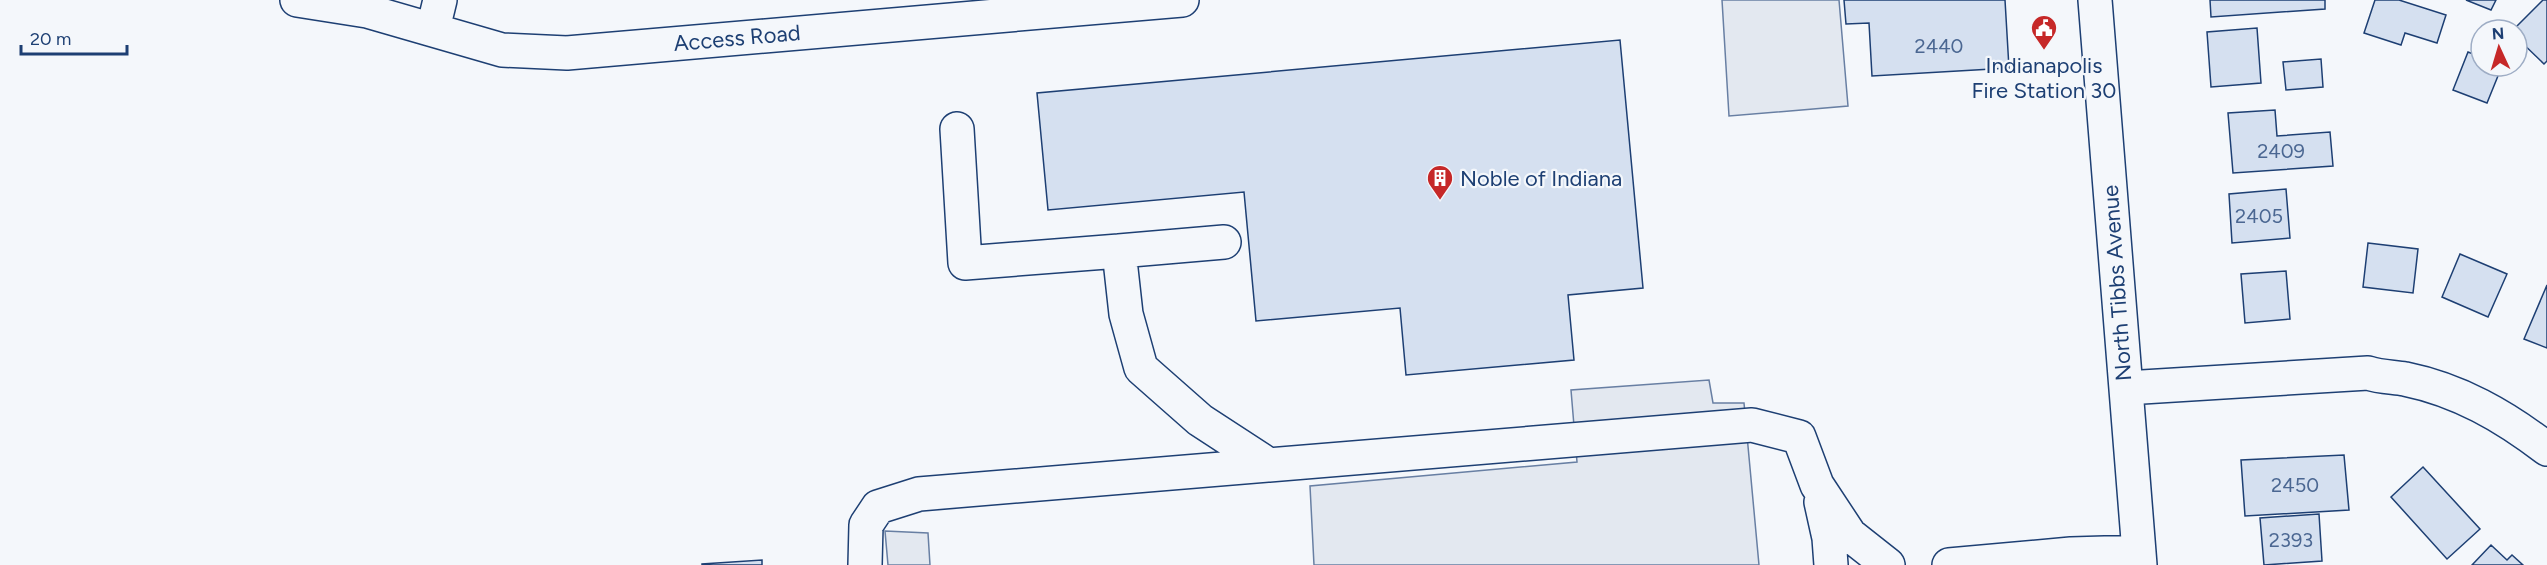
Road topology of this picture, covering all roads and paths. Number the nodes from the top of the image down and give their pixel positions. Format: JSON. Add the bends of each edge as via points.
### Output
{"nodes":[{"id":1,"x":297,"y":0,"type":"edge"},
{"id":2,"x":1182,"y":0,"type":"edge"},
{"id":3,"x":2096,"y":0,"type":"edge"},
{"id":4,"x":437,"y":14,"type":"edge"},
{"id":5,"x":957,"y":129,"type":"dead end"},
{"id":6,"x":1224,"y":242,"type":"dead end"},
{"id":7,"x":1119,"y":251,"type":"junction"},
{"id":8,"x":2126,"y":388,"type":"junction"},
{"id":9,"x":2547,"y":449,"type":"edge"},
{"id":10,"x":1269,"y":465,"type":"junction"},
{"id":11,"x":1817,"y":485,"type":"junction"},
{"id":12,"x":2139,"y":558,"type":"edge"},
{"id":13,"x":865,"y":565,"type":"edge"},
{"id":14,"x":1831,"y":565,"type":"edge"},
{"id":15,"x":1888,"y":565,"type":"edge"},
{"id":16,"x":1949,"y":565,"type":"edge"}],
"edges":[{"from":1,"to":4,"type":"street","name":"Access Road","via":[[367,11]]},
{"from":2,"to":4,"type":"street","name":"Access Road","via":[[567,53],[502,50]]},
{"from":3,"to":8,"type":"street","name":"North Tibbs Avenue"},
{"from":5,"to":7,"type":"street","via":[[966,263]]},
{"from":6,"to":7,"type":"street"},
{"from":7,"to":10,"type":"street","via":[[1126,314],[1142,368],[1200,420]]},
{"from":8,"to":9,"type":"street","via":[[2368,373],[2453,392],[2498,413]]},
{"from":8,"to":12,"type":"street","name":"North Tibbs Avenue"},
{"from":10,"to":11,"type":"street","via":[[1752,425],[1798,437]]},
{"from":10,"to":13,"type":"street","via":[[919,494],[878,507],[866,525]]},
{"from":11,"to":14,"type":"street"},
{"from":11,"to":15,"type":"street","via":[[1850,535]]},
{"from":12,"to":16,"type":"street","via":[[2071,554]]}]}
